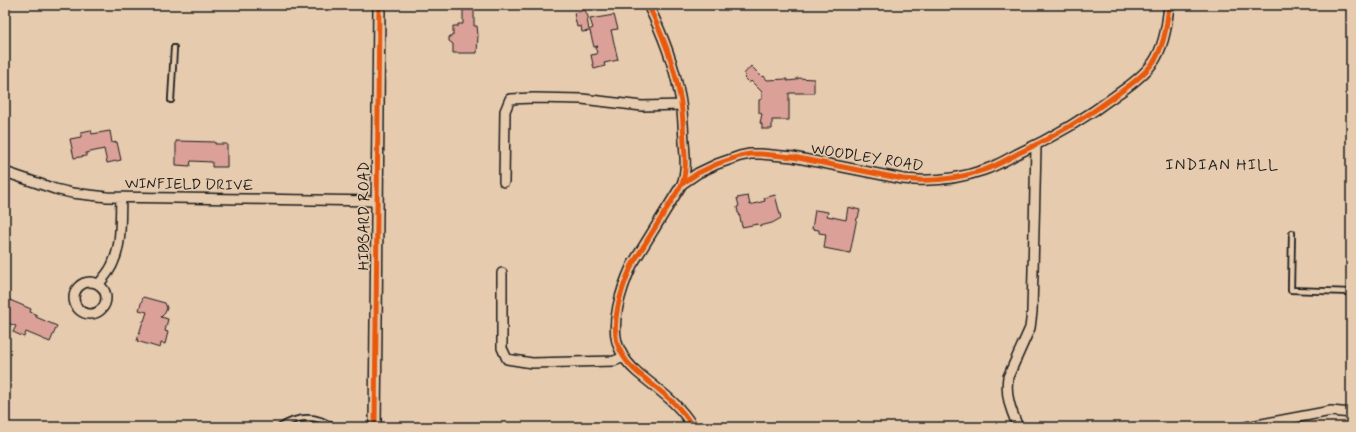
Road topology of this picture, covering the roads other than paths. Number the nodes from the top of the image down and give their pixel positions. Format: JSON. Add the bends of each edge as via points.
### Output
{"nodes":[{"id":1,"x":379,"y":5,"type":"edge"},
{"id":2,"x":648,"y":5,"type":"edge"},
{"id":3,"x":1169,"y":5,"type":"edge"},
{"id":4,"x":174,"y":48,"type":"dead end"},
{"id":5,"x":171,"y":100,"type":"dead end"},
{"id":6,"x":681,"y":106,"type":"junction"},
{"id":7,"x":1036,"y":147,"type":"junction"},
{"id":8,"x":5,"y":172,"type":"edge"},
{"id":9,"x":504,"y":182,"type":"dead end"},
{"id":10,"x":682,"y":184,"type":"junction"},
{"id":11,"x":121,"y":198,"type":"junction"},
{"id":12,"x":377,"y":201,"type":"junction"},
{"id":13,"x":1292,"y":233,"type":"dead end"},
{"id":14,"x":502,"y":273,"type":"dead end"},
{"id":15,"x":98,"y":284,"type":"dead end"},
{"id":16,"x":1351,"y":292,"type":"edge"},
{"id":17,"x":624,"y":357,"type":"junction"},
{"id":18,"x":1351,"y":413,"type":"edge"},
{"id":19,"x":280,"y":427,"type":"edge"},
{"id":20,"x":333,"y":427,"type":"edge"},
{"id":21,"x":375,"y":427,"type":"edge"},
{"id":22,"x":693,"y":427,"type":"edge"},
{"id":23,"x":1018,"y":427,"type":"edge"},
{"id":24,"x":1246,"y":427,"type":"edge"}],
"edges":[{"from":1,"to":12,"type":"street","name":"HIBBARD ROAD"},
{"from":2,"to":6,"type":"street","name":"WOODLEY ROAD","via":[[668,49]]},
{"from":3,"to":7,"type":"street","name":"WOODLEY ROAD","via":[[1164,40],[1156,59],[1144,72],[1087,117]]},
{"from":4,"to":5,"type":"lane"},
{"from":6,"to":9,"type":"street","via":[[642,106],[582,99],[510,99],[505,111]]},
{"from":6,"to":10,"type":"street","name":"WOODLEY ROAD","via":[[685,154]]},
{"from":7,"to":10,"type":"street","name":"WOODLEY ROAD","via":[[983,170],[931,180],[903,179],[777,155],[750,154],[717,164]]},
{"from":7,"to":23,"type":"street","via":[[1032,312],[1030,328],[1008,377],[1007,385],[1010,410]]},
{"from":8,"to":11,"type":"street","name":"WINFIELD DRIVE","via":[[72,193]]},
{"from":10,"to":17,"type":"street","name":"WOODLEY ROAD","via":[[626,278],[616,324],[616,337]]},
{"from":11,"to":12,"type":"street","name":"WINFIELD DRIVE"},
{"from":11,"to":15,"type":"street","via":[[116,256],[107,274]]},
{"from":12,"to":21,"type":"street","name":"HIBBARD ROAD"},
{"from":13,"to":16,"type":"lane","via":[[1291,290]]},
{"from":14,"to":17,"type":"street","via":[[502,348],[507,359],[532,363],[614,361]]},
{"from":17,"to":22,"type":"street","name":"WOODLEY ROAD","via":[[637,372],[676,405]]},
{"from":18,"to":24,"type":"street","via":[[1326,412]]},
{"from":19,"to":20,"type":"lane","via":[[307,417],[326,422]]}]}
